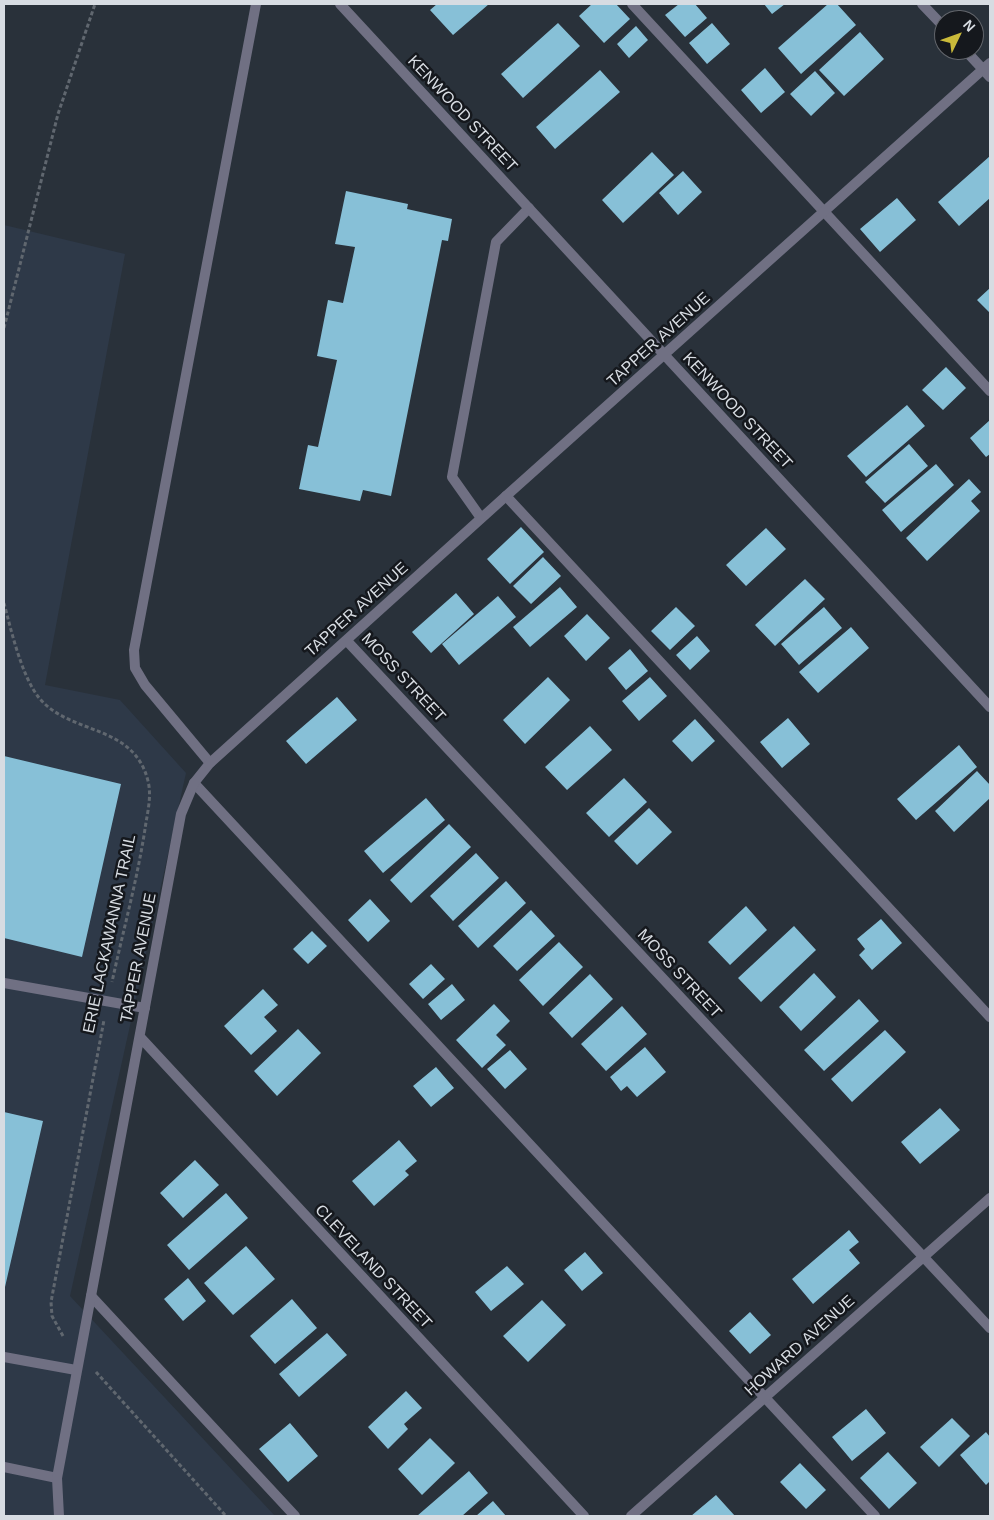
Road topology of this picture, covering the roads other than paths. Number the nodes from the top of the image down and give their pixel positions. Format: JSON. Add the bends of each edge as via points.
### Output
{"nodes":[{"id":1,"x":256,"y":4,"type":"edge"},
{"id":2,"x":340,"y":4,"type":"edge"},
{"id":3,"x":632,"y":4,"type":"edge"},
{"id":4,"x":922,"y":4,"type":"edge"},
{"id":5,"x":934,"y":17,"type":"edge"},
{"id":6,"x":987,"y":66,"type":"edge"},
{"id":7,"x":990,"y":78,"type":"edge"},
{"id":8,"x":529,"y":208,"type":"junction"},
{"id":9,"x":824,"y":212,"type":"junction"},
{"id":10,"x":664,"y":355,"type":"junction"},
{"id":11,"x":990,"y":391,"type":"edge"},
{"id":12,"x":506,"y":496,"type":"junction"},
{"id":13,"x":481,"y":518,"type":"junction"},
{"id":14,"x":347,"y":640,"type":"junction"},
{"id":15,"x":990,"y":707,"type":"edge"},
{"id":16,"x":210,"y":763,"type":"junction"},
{"id":17,"x":194,"y":783,"type":"junction"},
{"id":18,"x":4,"y":983,"type":"edge"},
{"id":19,"x":145,"y":1008,"type":"junction"},
{"id":20,"x":990,"y":1017,"type":"edge"},
{"id":21,"x":140,"y":1037,"type":"junction"},
{"id":22,"x":990,"y":1198,"type":"edge"},
{"id":23,"x":924,"y":1257,"type":"junction"},
{"id":24,"x":91,"y":1296,"type":"junction"},
{"id":25,"x":990,"y":1328,"type":"edge"},
{"id":26,"x":4,"y":1357,"type":"edge"},
{"id":27,"x":76,"y":1370,"type":"junction"},
{"id":28,"x":765,"y":1397,"type":"junction"},
{"id":29,"x":4,"y":1467,"type":"edge"},
{"id":30,"x":57,"y":1478,"type":"junction"},
{"id":31,"x":59,"y":1516,"type":"edge"},
{"id":32,"x":295,"y":1516,"type":"edge"},
{"id":33,"x":584,"y":1516,"type":"edge"},
{"id":34,"x":631,"y":1516,"type":"edge"},
{"id":35,"x":875,"y":1516,"type":"edge"}],
"edges":[{"from":1,"to":16,"type":"street","via":[[134,650],[136,668],[145,685]]},
{"from":2,"to":8,"type":"street","name":"KENWOOD STREET"},
{"from":3,"to":9,"type":"street"},
{"from":4,"to":5,"type":"street"},
{"from":6,"to":7,"type":"street"},
{"from":6,"to":9,"type":"street","name":"TAPPER AVENUE"},
{"from":8,"to":10,"type":"street","name":"KENWOOD STREET"},
{"from":8,"to":13,"type":"street","via":[[496,242],[452,477]]},
{"from":9,"to":10,"type":"street","name":"TAPPER AVENUE"},
{"from":9,"to":11,"type":"street"},
{"from":10,"to":12,"type":"street","name":"TAPPER AVENUE"},
{"from":10,"to":15,"type":"street","name":"KENWOOD STREET"},
{"from":12,"to":13,"type":"street","name":"TAPPER AVENUE"},
{"from":12,"to":20,"type":"street"},
{"from":13,"to":14,"type":"street","name":"TAPPER AVENUE"},
{"from":14,"to":16,"type":"street","name":"TAPPER AVENUE"},
{"from":14,"to":23,"type":"street","name":"MOSS STREET"},
{"from":16,"to":17,"type":"street","name":"TAPPER AVENUE"},
{"from":17,"to":19,"type":"street","name":"TAPPER AVENUE","via":[[182,814]]},
{"from":17,"to":28,"type":"street"},
{"from":18,"to":19,"type":"street"},
{"from":19,"to":21,"type":"street","name":"TAPPER AVENUE"},
{"from":21,"to":24,"type":"street","name":"TAPPER AVENUE"},
{"from":21,"to":33,"type":"street","name":"CLEVELAND STREET"},
{"from":22,"to":23,"type":"street","name":"HOWARD AVENUE"},
{"from":23,"to":25,"type":"street","name":"MOSS STREET"},
{"from":23,"to":28,"type":"street","name":"HOWARD AVENUE"},
{"from":24,"to":27,"type":"street","name":"TAPPER AVENUE"},
{"from":24,"to":32,"type":"street"},
{"from":26,"to":27,"type":"street"},
{"from":27,"to":30,"type":"street","name":"TAPPER AVENUE"},
{"from":28,"to":34,"type":"street","name":"HOWARD AVENUE"},
{"from":28,"to":35,"type":"street"},
{"from":29,"to":30,"type":"street"},
{"from":30,"to":31,"type":"street","name":"TAPPER AVENUE"}]}
